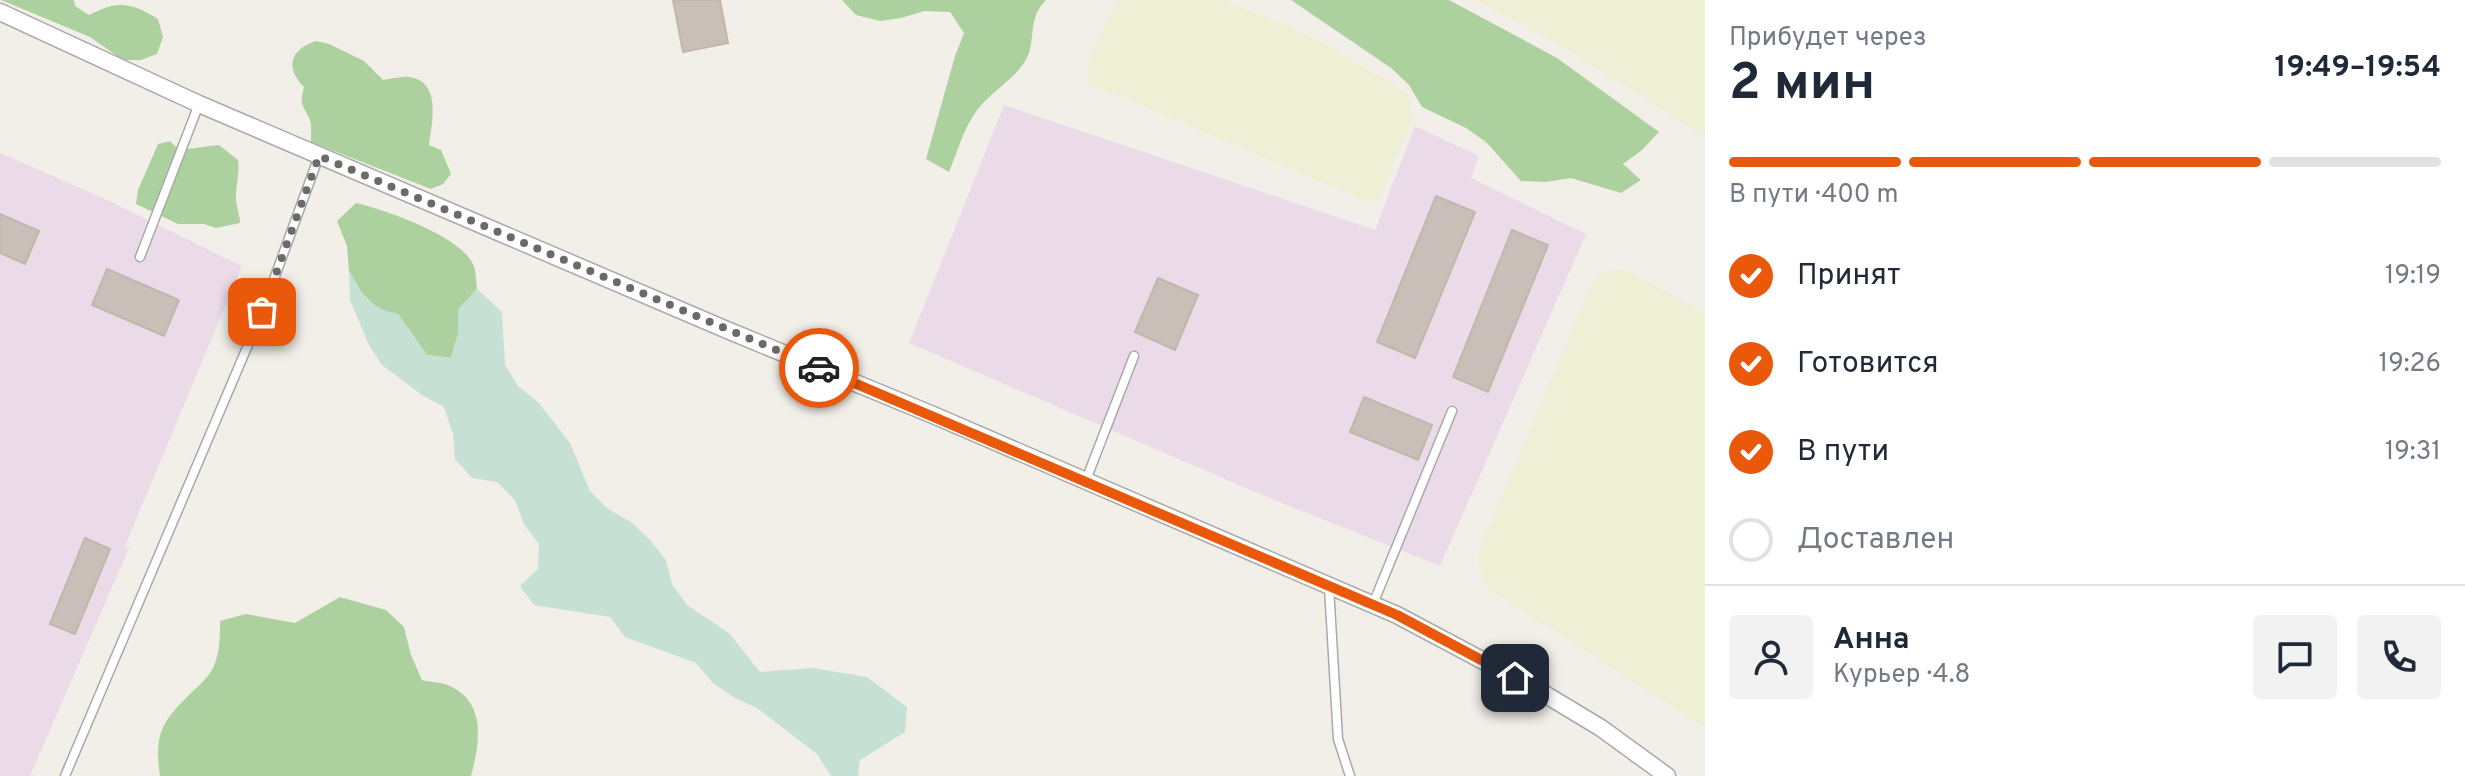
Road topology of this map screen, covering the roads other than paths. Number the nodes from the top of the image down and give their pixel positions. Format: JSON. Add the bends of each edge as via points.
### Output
{"nodes":[{"id":1,"x":0,"y":12,"type":"edge"},
{"id":2,"x":199,"y":104,"type":"junction"},
{"id":3,"x":319,"y":156,"type":"junction"},
{"id":4,"x":140,"y":257,"type":"dead end"},
{"id":5,"x":1134,"y":356,"type":"dead end"},
{"id":6,"x":1452,"y":411,"type":"dead end"},
{"id":7,"x":1086,"y":481,"type":"junction"},
{"id":8,"x":1329,"y":587,"type":"junction"},
{"id":9,"x":1373,"y":605,"type":"junction"},
{"id":10,"x":65,"y":776,"type":"edge"},
{"id":11,"x":1350,"y":776,"type":"edge"},
{"id":12,"x":1667,"y":776,"type":"edge"}],
"edges":[{"from":1,"to":2,"type":"street"},
{"from":2,"to":3,"type":"street"},
{"from":2,"to":4,"type":"lane"},
{"from":3,"to":7,"type":"street"},
{"from":3,"to":10,"type":"lane","via":[[262,312]]},
{"from":5,"to":7,"type":"lane"},
{"from":6,"to":9,"type":"lane"},
{"from":7,"to":8,"type":"street"},
{"from":8,"to":9,"type":"street"},
{"from":8,"to":11,"type":"lane","via":[[1338,739]]},
{"from":9,"to":12,"type":"street","via":[[1538,690]]}]}
